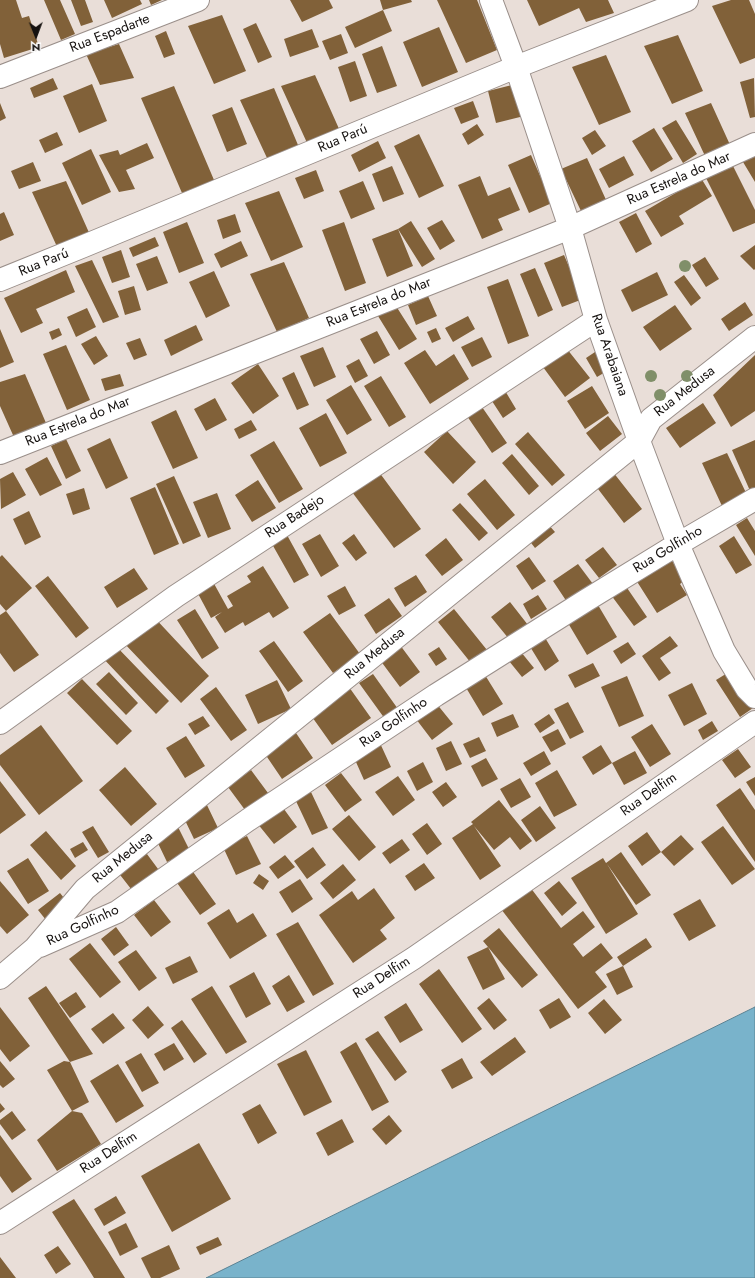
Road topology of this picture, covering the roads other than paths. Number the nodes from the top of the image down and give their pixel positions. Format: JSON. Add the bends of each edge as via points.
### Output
{"nodes":[{"id":1,"x":198,"y":0,"type":"edge"},
{"id":2,"x":491,"y":0,"type":"edge"},
{"id":3,"x":687,"y":0,"type":"edge"},
{"id":4,"x":516,"y":67,"type":"junction"},
{"id":5,"x":0,"y":77,"type":"edge"},
{"id":6,"x":755,"y":144,"type":"edge"},
{"id":7,"x":570,"y":228,"type":"junction"},
{"id":8,"x":0,"y":280,"type":"edge"},
{"id":9,"x":596,"y":320,"type":"junction"},
{"id":10,"x":755,"y":337,"type":"edge"},
{"id":11,"x":639,"y":441,"type":"junction"},
{"id":12,"x":0,"y":453,"type":"edge"},
{"id":13,"x":755,"y":499,"type":"edge"},
{"id":14,"x":678,"y":544,"type":"junction"},
{"id":15,"x":755,"y":697,"type":"edge"},
{"id":16,"x":755,"y":722,"type":"edge"},
{"id":17,"x":0,"y":723,"type":"edge"},
{"id":18,"x":35,"y":948,"type":"junction"},
{"id":19,"x":0,"y":978,"type":"edge"},
{"id":20,"x":0,"y":1222,"type":"edge"}],
"edges":[{"from":1,"to":5,"type":"street","name":"Rua Espadarte"},
{"from":2,"to":4,"type":"street","name":"Rua Arabaiana"},
{"from":3,"to":4,"type":"street","name":"Rua Parú"},
{"from":4,"to":7,"type":"street","name":"Rua Arabaiana"},
{"from":4,"to":8,"type":"street","name":"Rua Parú"},
{"from":6,"to":7,"type":"street","name":"Rua Estrela do Mar"},
{"from":7,"to":9,"type":"street","name":"Rua Arabaiana"},
{"from":7,"to":12,"type":"street","name":"Rua Estrela do Mar"},
{"from":9,"to":11,"type":"street","name":"Rua Arabaiana"},
{"from":9,"to":17,"type":"street","name":"Rua Badejo","via":[[176,596]]},
{"from":10,"to":11,"type":"street","name":"Rua Medusa","via":[[651,419]]},
{"from":11,"to":14,"type":"street","name":"Rua Arabaiana"},
{"from":11,"to":18,"type":"street","name":"Rua Medusa","via":[[85,889]]},
{"from":13,"to":14,"type":"street","name":"Rua Golfinho"},
{"from":14,"to":15,"type":"street","name":"Rua Arabaiana","via":[[724,651]]},
{"from":14,"to":18,"type":"street","name":"Rua Golfinho","via":[[436,695],[248,820],[117,912]]},
{"from":16,"to":20,"type":"street","name":"Rua Delfim","via":[[414,958]]},
{"from":18,"to":19,"type":"street","name":"Rua Medusa"}]}
